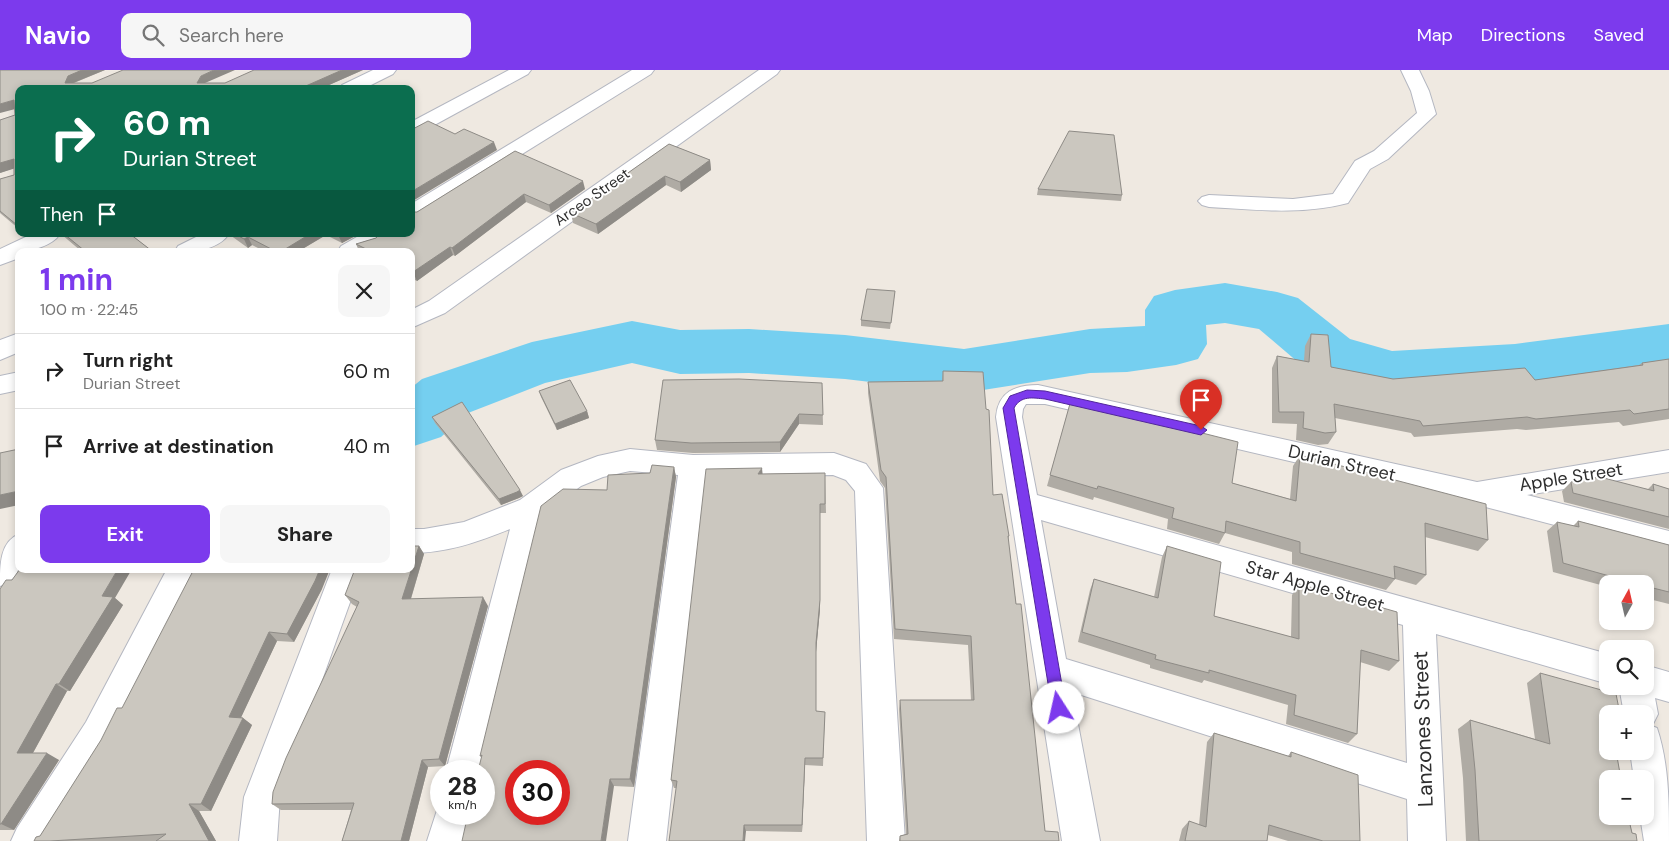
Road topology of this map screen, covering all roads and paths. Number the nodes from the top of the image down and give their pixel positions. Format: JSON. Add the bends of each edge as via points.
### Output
{"nodes":[{"id":1,"x":387,"y":70,"type":"edge"},
{"id":2,"x":522,"y":70,"type":"edge"},
{"id":3,"x":645,"y":70,"type":"edge"},
{"id":4,"x":771,"y":70,"type":"edge"},
{"id":5,"x":1410,"y":70,"type":"edge"},
{"id":6,"x":356,"y":85,"type":"edge"},
{"id":7,"x":415,"y":128,"type":"edge"},
{"id":8,"x":1209,"y":201,"type":"dead end"},
{"id":9,"x":415,"y":211,"type":"edge"},
{"id":10,"x":43,"y":237,"type":"edge"},
{"id":11,"x":212,"y":237,"type":"edge"},
{"id":12,"x":373,"y":237,"type":"edge"},
{"id":13,"x":20,"y":248,"type":"edge"},
{"id":14,"x":192,"y":248,"type":"edge"},
{"id":15,"x":354,"y":248,"type":"edge"},
{"id":16,"x":15,"y":251,"type":"edge"},
{"id":17,"x":0,"y":258,"type":"edge"},
{"id":18,"x":415,"y":318,"type":"edge"},
{"id":19,"x":15,"y":343,"type":"edge"},
{"id":20,"x":0,"y":351,"type":"edge"},
{"id":21,"x":15,"y":383,"type":"edge"},
{"id":22,"x":0,"y":385,"type":"edge"},
{"id":23,"x":1669,"y":461,"type":"edge"},
{"id":24,"x":693,"y":466,"type":"junction"},
{"id":25,"x":1474,"y":493,"type":"junction"},
{"id":26,"x":1023,"y":503,"type":"junction"},
{"id":27,"x":530,"y":508,"type":"junction"},
{"id":28,"x":415,"y":541,"type":"edge"},
{"id":29,"x":1669,"y":543,"type":"edge"},
{"id":30,"x":15,"y":547,"type":"edge"},
{"id":31,"x":0,"y":549,"type":"edge"},
{"id":32,"x":15,"y":552,"type":"edge"},
{"id":33,"x":0,"y":573,"type":"edge"},
{"id":34,"x":180,"y":573,"type":"edge"},
{"id":35,"x":346,"y":573,"type":"edge"},
{"id":36,"x":1419,"y":616,"type":"junction"},
{"id":37,"x":1599,"y":667,"type":"edge"},
{"id":38,"x":1052,"y":670,"type":"junction"},
{"id":39,"x":1654,"y":683,"type":"edge"},
{"id":40,"x":1669,"y":687,"type":"edge"},
{"id":41,"x":467,"y":760,"type":"edge"},
{"id":42,"x":1649,"y":760,"type":"edge"},
{"id":43,"x":1426,"y":787,"type":"junction"},
{"id":44,"x":450,"y":825,"type":"edge"},
{"id":45,"x":30,"y":841,"type":"edge"},
{"id":46,"x":258,"y":841,"type":"edge"},
{"id":47,"x":446,"y":841,"type":"edge"},
{"id":48,"x":647,"y":841,"type":"edge"},
{"id":49,"x":886,"y":841,"type":"edge"},
{"id":50,"x":1082,"y":841,"type":"edge"},
{"id":51,"x":1427,"y":841,"type":"edge"},
{"id":52,"x":1663,"y":841,"type":"edge"}],
"edges":[{"from":1,"to":6,"type":"street"},
{"from":2,"to":7,"type":"street"},
{"from":3,"to":9,"type":"street"},
{"from":4,"to":18,"type":"street","name":"Arceo Street","via":[[437,307]]},
{"from":5,"to":8,"type":"street","via":[[1427,114],[1380,156],[1362,165],[1341,199],[1324,204]]},
{"from":10,"to":13,"type":"street"},
{"from":11,"to":14,"type":"street"},
{"from":12,"to":15,"type":"street"},
{"from":16,"to":17,"type":"street"},
{"from":19,"to":20,"type":"street"},
{"from":21,"to":22,"type":"street"},
{"from":23,"to":25,"type":"street","name":"Apple Street"},
{"from":24,"to":27,"type":"street","via":[[630,460],[598,467],[571,478]]},
{"from":24,"to":48,"type":"street"},
{"from":24,"to":49,"type":"street","via":[[834,464],[856,472],[869,488]]},
{"from":25,"to":26,"type":"street","name":"Durian Street","via":[[1045,395],[1027,394],[1013,399],[1008,408]]},
{"from":25,"to":29,"type":"street","name":"Durian Street"},
{"from":26,"to":36,"type":"street","name":"Star Apple Street"},
{"from":26,"to":38,"type":"street"},
{"from":27,"to":28,"type":"street","via":[[467,534]]},
{"from":27,"to":41,"type":"street"},
{"from":30,"to":31,"type":"street"},
{"from":32,"to":33,"type":"street"},
{"from":34,"to":45,"type":"street","via":[[98,734]]},
{"from":35,"to":46,"type":"street","via":[[262,797]]},
{"from":36,"to":37,"type":"street","name":"Star Apple Street"},
{"from":36,"to":43,"type":"street","name":"Lanzones Street"},
{"from":38,"to":43,"type":"street"},
{"from":38,"to":50,"type":"street"},
{"from":39,"to":40,"type":"street"},
{"from":42,"to":52,"type":"street"},
{"from":43,"to":51,"type":"street","name":"Lanzones Street"},
{"from":44,"to":47,"type":"street"}]}
